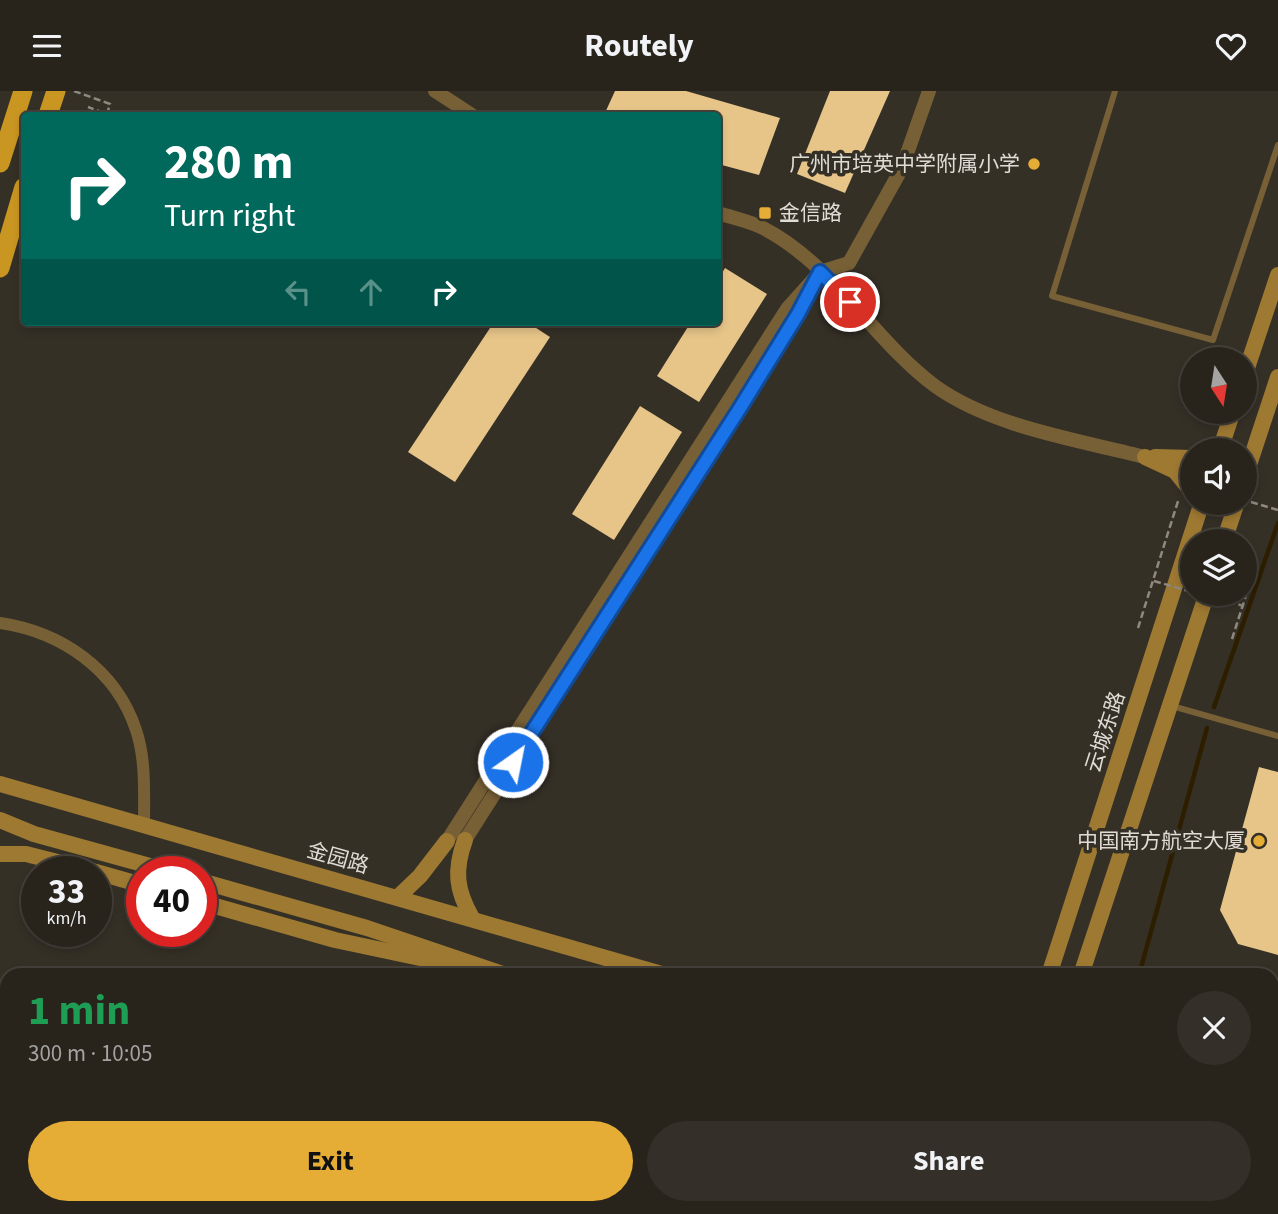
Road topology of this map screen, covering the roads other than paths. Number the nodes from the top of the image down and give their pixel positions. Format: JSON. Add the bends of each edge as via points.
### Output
{"nodes":[{"id":1,"x":23,"y":91,"type":"edge"},
{"id":2,"x":56,"y":91,"type":"edge"},
{"id":3,"x":435,"y":91,"type":"edge"},
{"id":4,"x":929,"y":91,"type":"edge"},
{"id":5,"x":1115,"y":91,"type":"edge"},
{"id":6,"x":49,"y":112,"type":"edge"},
{"id":7,"x":467,"y":112,"type":"edge"},
{"id":8,"x":4,"y":143,"type":"edge"},
{"id":9,"x":1278,"y":145,"type":"edge"},
{"id":10,"x":0,"y":163,"type":"edge"},
{"id":11,"x":21,"y":197,"type":"edge"},
{"id":12,"x":721,"y":214,"type":"edge"},
{"id":13,"x":0,"y":268,"type":"edge"},
{"id":14,"x":820,"y":272,"type":"junction"},
{"id":15,"x":1278,"y":275,"type":"edge"},
{"id":16,"x":1254,"y":347,"type":"edge"},
{"id":17,"x":1278,"y":377,"type":"edge"},
{"id":18,"x":1275,"y":399,"type":"edge"},
{"id":19,"x":1272,"y":418,"type":"edge"},
{"id":20,"x":1257,"y":451,"type":"edge"},
{"id":21,"x":1145,"y":457,"type":"junction"},
{"id":22,"x":1180,"y":459,"type":"edge"},
{"id":23,"x":1180,"y":481,"type":"edge"},
{"id":24,"x":1197,"y":515,"type":"edge"},
{"id":25,"x":1172,"y":598,"type":"junction"},
{"id":26,"x":1180,"y":598,"type":"edge"},
{"id":27,"x":1200,"y":606,"type":"edge"},
{"id":28,"x":0,"y":623,"type":"edge"},
{"id":29,"x":1170,"y":706,"type":"junction"},
{"id":30,"x":1278,"y":736,"type":"edge"},
{"id":31,"x":0,"y":784,"type":"edge"},
{"id":32,"x":0,"y":820,"type":"edge"},
{"id":33,"x":144,"y":825,"type":"junction"},
{"id":34,"x":465,"y":840,"type":"joint"},
{"id":35,"x":447,"y":841,"type":"joint"},
{"id":36,"x":0,"y":854,"type":"edge"},
{"id":37,"x":34,"y":856,"type":"edge"},
{"id":38,"x":126,"y":859,"type":"edge"},
{"id":39,"x":217,"y":886,"type":"edge"},
{"id":40,"x":398,"y":897,"type":"junction"},
{"id":41,"x":217,"y":907,"type":"edge"},
{"id":42,"x":1069,"y":913,"type":"junction"},
{"id":43,"x":472,"y":918,"type":"junction"},
{"id":44,"x":1098,"y":923,"type":"junction"},
{"id":45,"x":474,"y":968,"type":"edge"},
{"id":46,"x":486,"y":968,"type":"edge"},
{"id":47,"x":641,"y":968,"type":"edge"},
{"id":48,"x":1051,"y":968,"type":"edge"},
{"id":49,"x":1083,"y":968,"type":"edge"}],
"edges":[{"from":1,"to":8,"type":"highway"},
{"from":2,"to":6,"type":"highway"},
{"from":3,"to":7,"type":"street"},
{"from":4,"to":14,"type":"street","via":[[902,169],[849,263]]},
{"from":5,"to":9,"type":"lane","via":[[1052,296],[1213,340]]},
{"from":8,"to":10,"type":"highway"},
{"from":11,"to":13,"type":"highway"},
{"from":12,"to":14,"type":"street","via":[[772,233]]},
{"from":14,"to":21,"type":"street","via":[[923,376],[950,396],[994,416]]},
{"from":14,"to":34,"type":"street","via":[[740,408]]},
{"from":14,"to":35,"type":"street","via":[[787,309]]},
{"from":15,"to":16,"type":"main road"},
{"from":17,"to":18,"type":"main road"},
{"from":18,"to":19,"type":"main road"},
{"from":19,"to":20,"type":"main road"},
{"from":21,"to":22,"type":"main road"},
{"from":21,"to":23,"type":"main road","via":[[1175,471]]},
{"from":24,"to":25,"type":"main road","name":"云城东路"},
{"from":25,"to":26,"type":"main road"},
{"from":25,"to":42,"type":"main road","name":"云城东路"},
{"from":27,"to":29,"type":"main road"},
{"from":28,"to":33,"type":"street","via":[[49,636],[101,670],[135,729]]},
{"from":29,"to":30,"type":"lane"},
{"from":29,"to":44,"type":"main road"},
{"from":31,"to":33,"type":"main road","name":"金园路"},
{"from":32,"to":38,"type":"main road"},
{"from":33,"to":40,"type":"main road","name":"金园路"},
{"from":34,"to":43,"type":"main road","via":[[456,876],[461,899]]},
{"from":35,"to":40,"type":"main road"},
{"from":36,"to":37,"type":"main road"},
{"from":39,"to":46,"type":"main road","via":[[368,928]]},
{"from":40,"to":43,"type":"main road","name":"金园路"},
{"from":41,"to":45,"type":"main road","via":[[335,940]]},
{"from":42,"to":44,"type":"main road"},
{"from":42,"to":48,"type":"main road","name":"云城东路"},
{"from":43,"to":47,"type":"main road","name":"金园路"},
{"from":44,"to":49,"type":"main road"}]}
